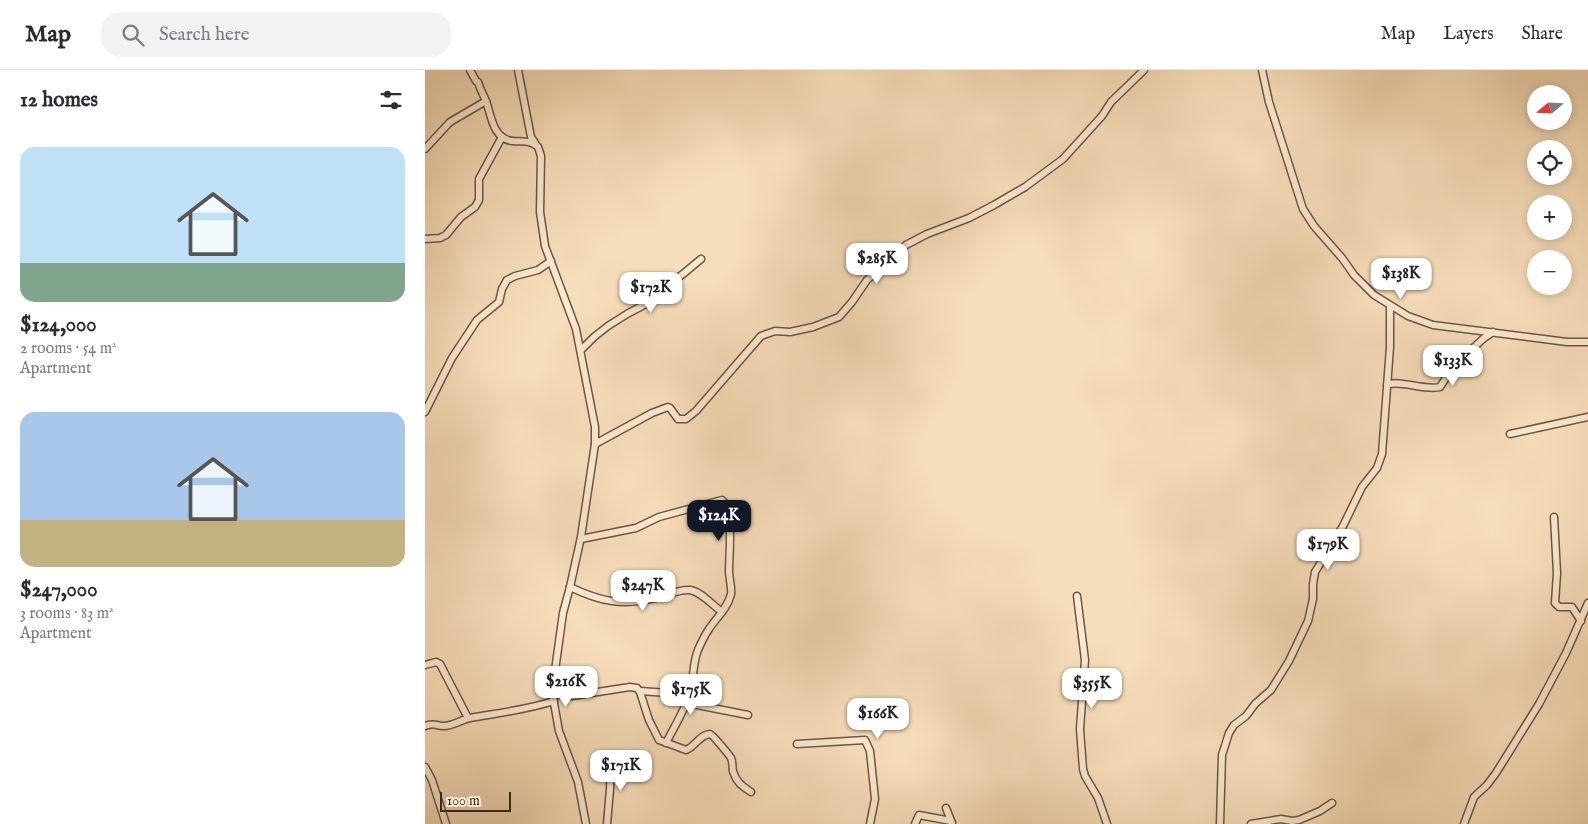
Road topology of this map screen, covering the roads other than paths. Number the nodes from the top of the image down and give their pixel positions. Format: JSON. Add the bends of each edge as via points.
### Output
{"nodes":[{"id":1,"x":470,"y":70,"type":"edge"},
{"id":2,"x":518,"y":70,"type":"edge"},
{"id":3,"x":1144,"y":70,"type":"edge"},
{"id":4,"x":1262,"y":70,"type":"edge"},
{"id":5,"x":485,"y":101,"type":"junction"},
{"id":6,"x":502,"y":137,"type":"junction"},
{"id":7,"x":535,"y":143,"type":"junction"},
{"id":8,"x":425,"y":149,"type":"edge"},
{"id":9,"x":425,"y":239,"type":"edge"},
{"id":10,"x":701,"y":258,"type":"dead end"},
{"id":11,"x":551,"y":261,"type":"junction"},
{"id":12,"x":1390,"y":306,"type":"junction"},
{"id":13,"x":1493,"y":332,"type":"junction"},
{"id":14,"x":1588,"y":342,"type":"edge"},
{"id":15,"x":581,"y":350,"type":"junction"},
{"id":16,"x":1387,"y":386,"type":"junction"},
{"id":17,"x":425,"y":412,"type":"edge"},
{"id":18,"x":1588,"y":416,"type":"edge"},
{"id":19,"x":1510,"y":434,"type":"dead end"},
{"id":20,"x":595,"y":444,"type":"junction"},
{"id":21,"x":1554,"y":518,"type":"dead end"},
{"id":22,"x":581,"y":539,"type":"junction"},
{"id":23,"x":570,"y":587,"type":"junction"},
{"id":24,"x":1077,"y":596,"type":"dead end"},
{"id":25,"x":1588,"y":603,"type":"edge"},
{"id":26,"x":722,"y":612,"type":"junction"},
{"id":27,"x":1581,"y":621,"type":"junction"},
{"id":28,"x":425,"y":665,"type":"edge"},
{"id":29,"x":640,"y":691,"type":"junction"},
{"id":30,"x":553,"y":698,"type":"junction"},
{"id":31,"x":687,"y":703,"type":"junction"},
{"id":32,"x":748,"y":715,"type":"dead end"},
{"id":33,"x":468,"y":718,"type":"junction"},
{"id":34,"x":425,"y":726,"type":"edge"},
{"id":35,"x":666,"y":743,"type":"junction"},
{"id":36,"x":797,"y":744,"type":"dead end"},
{"id":37,"x":611,"y":758,"type":"dead end"},
{"id":38,"x":425,"y":767,"type":"edge"},
{"id":39,"x":751,"y":792,"type":"dead end"},
{"id":40,"x":1333,"y":803,"type":"dead end"},
{"id":41,"x":946,"y":808,"type":"dead end"},
{"id":42,"x":952,"y":823,"type":"edge"},
{"id":43,"x":446,"y":824,"type":"edge"},
{"id":44,"x":587,"y":824,"type":"edge"},
{"id":45,"x":607,"y":824,"type":"edge"},
{"id":46,"x":870,"y":824,"type":"edge"},
{"id":47,"x":915,"y":824,"type":"edge"},
{"id":48,"x":1107,"y":824,"type":"edge"},
{"id":49,"x":1220,"y":824,"type":"edge"},
{"id":50,"x":1251,"y":824,"type":"edge"},
{"id":51,"x":1464,"y":824,"type":"edge"}],
"edges":[{"from":1,"to":5,"type":"street"},
{"from":2,"to":7,"type":"street","via":[[531,137]]},
{"from":3,"to":20,"type":"street","via":[[1111,102],[1063,159],[983,212],[911,242],[867,280],[839,317],[813,328],[775,331],[761,336],[686,419],[678,419],[667,407]]},
{"from":4,"to":12,"type":"street","via":[[1303,209],[1357,279]]},
{"from":5,"to":6,"type":"street","via":[[490,120]]},
{"from":5,"to":8,"type":"street","via":[[450,122]]},
{"from":6,"to":7,"type":"street"},
{"from":6,"to":9,"type":"street","via":[[479,179],[479,200],[475,207],[461,217],[446,235]]},
{"from":7,"to":11,"type":"street","via":[[541,156],[539,203],[542,230]]},
{"from":10,"to":15,"type":"street","via":[[663,288],[657,298],[608,326]]},
{"from":11,"to":15,"type":"street"},
{"from":11,"to":17,"type":"street","via":[[538,270],[507,280],[499,302],[477,320],[452,358]]},
{"from":12,"to":13,"type":"street","via":[[1433,325]]},
{"from":12,"to":16,"type":"street"},
{"from":13,"to":14,"type":"street"},
{"from":13,"to":16,"type":"street","via":[[1471,350],[1440,387],[1391,383]]},
{"from":15,"to":20,"type":"street","via":[[593,413]]},
{"from":16,"to":49,"type":"street","via":[[1382,454],[1377,468],[1362,487],[1315,572],[1311,610],[1304,632],[1274,686],[1234,725],[1229,734],[1222,755]]},
{"from":18,"to":19,"type":"street"},
{"from":20,"to":22,"type":"street"},
{"from":21,"to":27,"type":"street","via":[[1555,603],[1559,607],[1572,607]]},
{"from":22,"to":23,"type":"street"},
{"from":22,"to":26,"type":"street","via":[[636,528],[659,517],[722,500],[728,515],[731,593]]},
{"from":23,"to":26,"type":"street","via":[[588,596],[619,602],[640,602],[689,590]]},
{"from":23,"to":30,"type":"street","via":[[563,612]]},
{"from":24,"to":48,"type":"street","via":[[1085,660],[1080,729],[1083,769]]},
{"from":25,"to":27,"type":"street"},
{"from":26,"to":31,"type":"street","via":[[708,630],[698,652]]},
{"from":27,"to":51,"type":"street","via":[[1514,747],[1490,781],[1473,797]]},
{"from":28,"to":33,"type":"street","via":[[439,663]]},
{"from":29,"to":30,"type":"street","via":[[631,686]]},
{"from":29,"to":31,"type":"street","via":[[667,693]]},
{"from":29,"to":35,"type":"street","via":[[649,720],[659,740]]},
{"from":30,"to":33,"type":"street","via":[[524,710]]},
{"from":30,"to":44,"type":"street"},
{"from":31,"to":32,"type":"street"},
{"from":31,"to":35,"type":"street"},
{"from":33,"to":34,"type":"street","via":[[444,726],[433,723]]},
{"from":35,"to":39,"type":"street","via":[[686,750],[703,736],[713,735],[730,756],[738,782]]},
{"from":36,"to":46,"type":"street","via":[[865,740],[869,748],[874,795]]},
{"from":37,"to":45,"type":"street"},
{"from":38,"to":43,"type":"street"},
{"from":40,"to":50,"type":"street","via":[[1299,820]]},
{"from":41,"to":42,"type":"street"},
{"from":42,"to":47,"type":"street","via":[[919,815]]}]}
